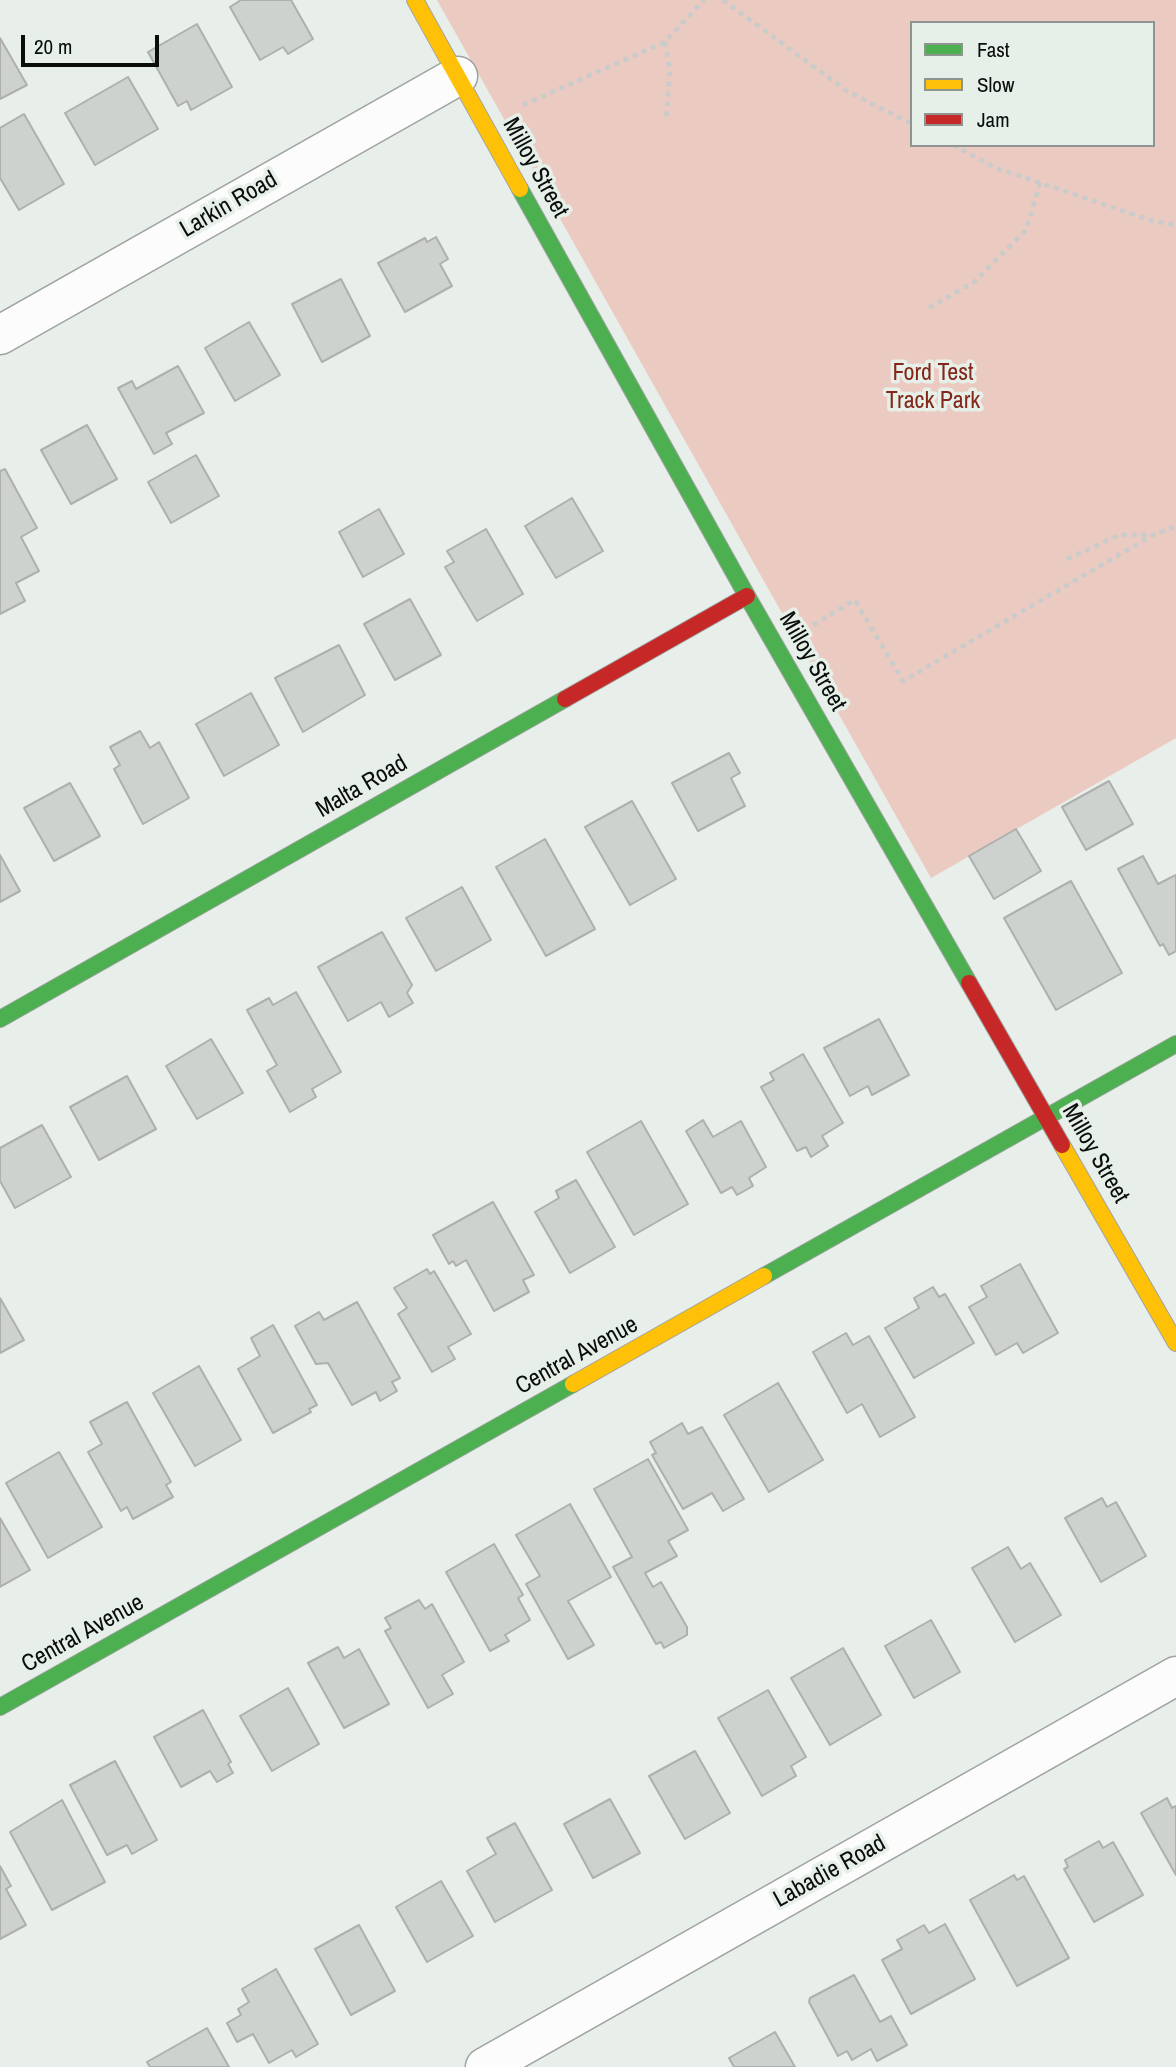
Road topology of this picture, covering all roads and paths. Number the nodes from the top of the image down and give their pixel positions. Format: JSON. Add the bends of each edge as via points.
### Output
{"nodes":[{"id":1,"x":415,"y":0,"type":"edge"},
{"id":2,"x":704,"y":0,"type":"edge"},
{"id":3,"x":723,"y":0,"type":"edge"},
{"id":4,"x":665,"y":42,"type":"junction"},
{"id":5,"x":458,"y":76,"type":"junction"},
{"id":6,"x":511,"y":110,"type":"dead end"},
{"id":7,"x":666,"y":121,"type":"dead end"},
{"id":8,"x":910,"y":123,"type":"edge"},
{"id":9,"x":957,"y":147,"type":"edge"},
{"id":10,"x":1040,"y":183,"type":"junction"},
{"id":11,"x":1176,"y":225,"type":"edge"},
{"id":12,"x":929,"y":308,"type":"dead end"},
{"id":13,"x":0,"y":335,"type":"edge"},
{"id":14,"x":1176,"y":526,"type":"edge"},
{"id":15,"x":1153,"y":535,"type":"junction"},
{"id":16,"x":1067,"y":559,"type":"dead end"},
{"id":17,"x":747,"y":596,"type":"junction"},
{"id":18,"x":804,"y":630,"type":"dead end"},
{"id":19,"x":0,"y":1019,"type":"edge"},
{"id":20,"x":1176,"y":1044,"type":"edge"},
{"id":21,"x":1047,"y":1117,"type":"junction"},
{"id":22,"x":1176,"y":1343,"type":"edge"},
{"id":23,"x":1176,"y":1676,"type":"edge"},
{"id":24,"x":0,"y":1707,"type":"edge"},
{"id":25,"x":485,"y":2067,"type":"edge"}],
"edges":[{"from":1,"to":5,"type":"street","name":"Milloy Street"},
{"from":2,"to":4,"type":"path"},
{"from":3,"to":8,"type":"path","via":[[847,91]]},
{"from":4,"to":6,"type":"path"},
{"from":4,"to":7,"type":"path","via":[[670,70]]},
{"from":5,"to":13,"type":"street","name":"Larkin Road"},
{"from":5,"to":17,"type":"street","name":"Milloy Street"},
{"from":9,"to":10,"type":"path","via":[[996,168]]},
{"from":10,"to":11,"type":"path","via":[[1153,222]]},
{"from":10,"to":12,"type":"path","via":[[1026,230],[974,282]]},
{"from":14,"to":15,"type":"path"},
{"from":15,"to":16,"type":"path","via":[[1119,535]]},
{"from":15,"to":18,"type":"path","via":[[903,681],[855,600]]},
{"from":17,"to":19,"type":"street","name":"Malta Road"},
{"from":17,"to":21,"type":"street","name":"Milloy Street"},
{"from":20,"to":21,"type":"street","name":"Central Avenue"},
{"from":21,"to":22,"type":"street","name":"Milloy Street"},
{"from":21,"to":24,"type":"street","name":"Central Avenue"},
{"from":23,"to":25,"type":"street","name":"Labadie Road"}]}
